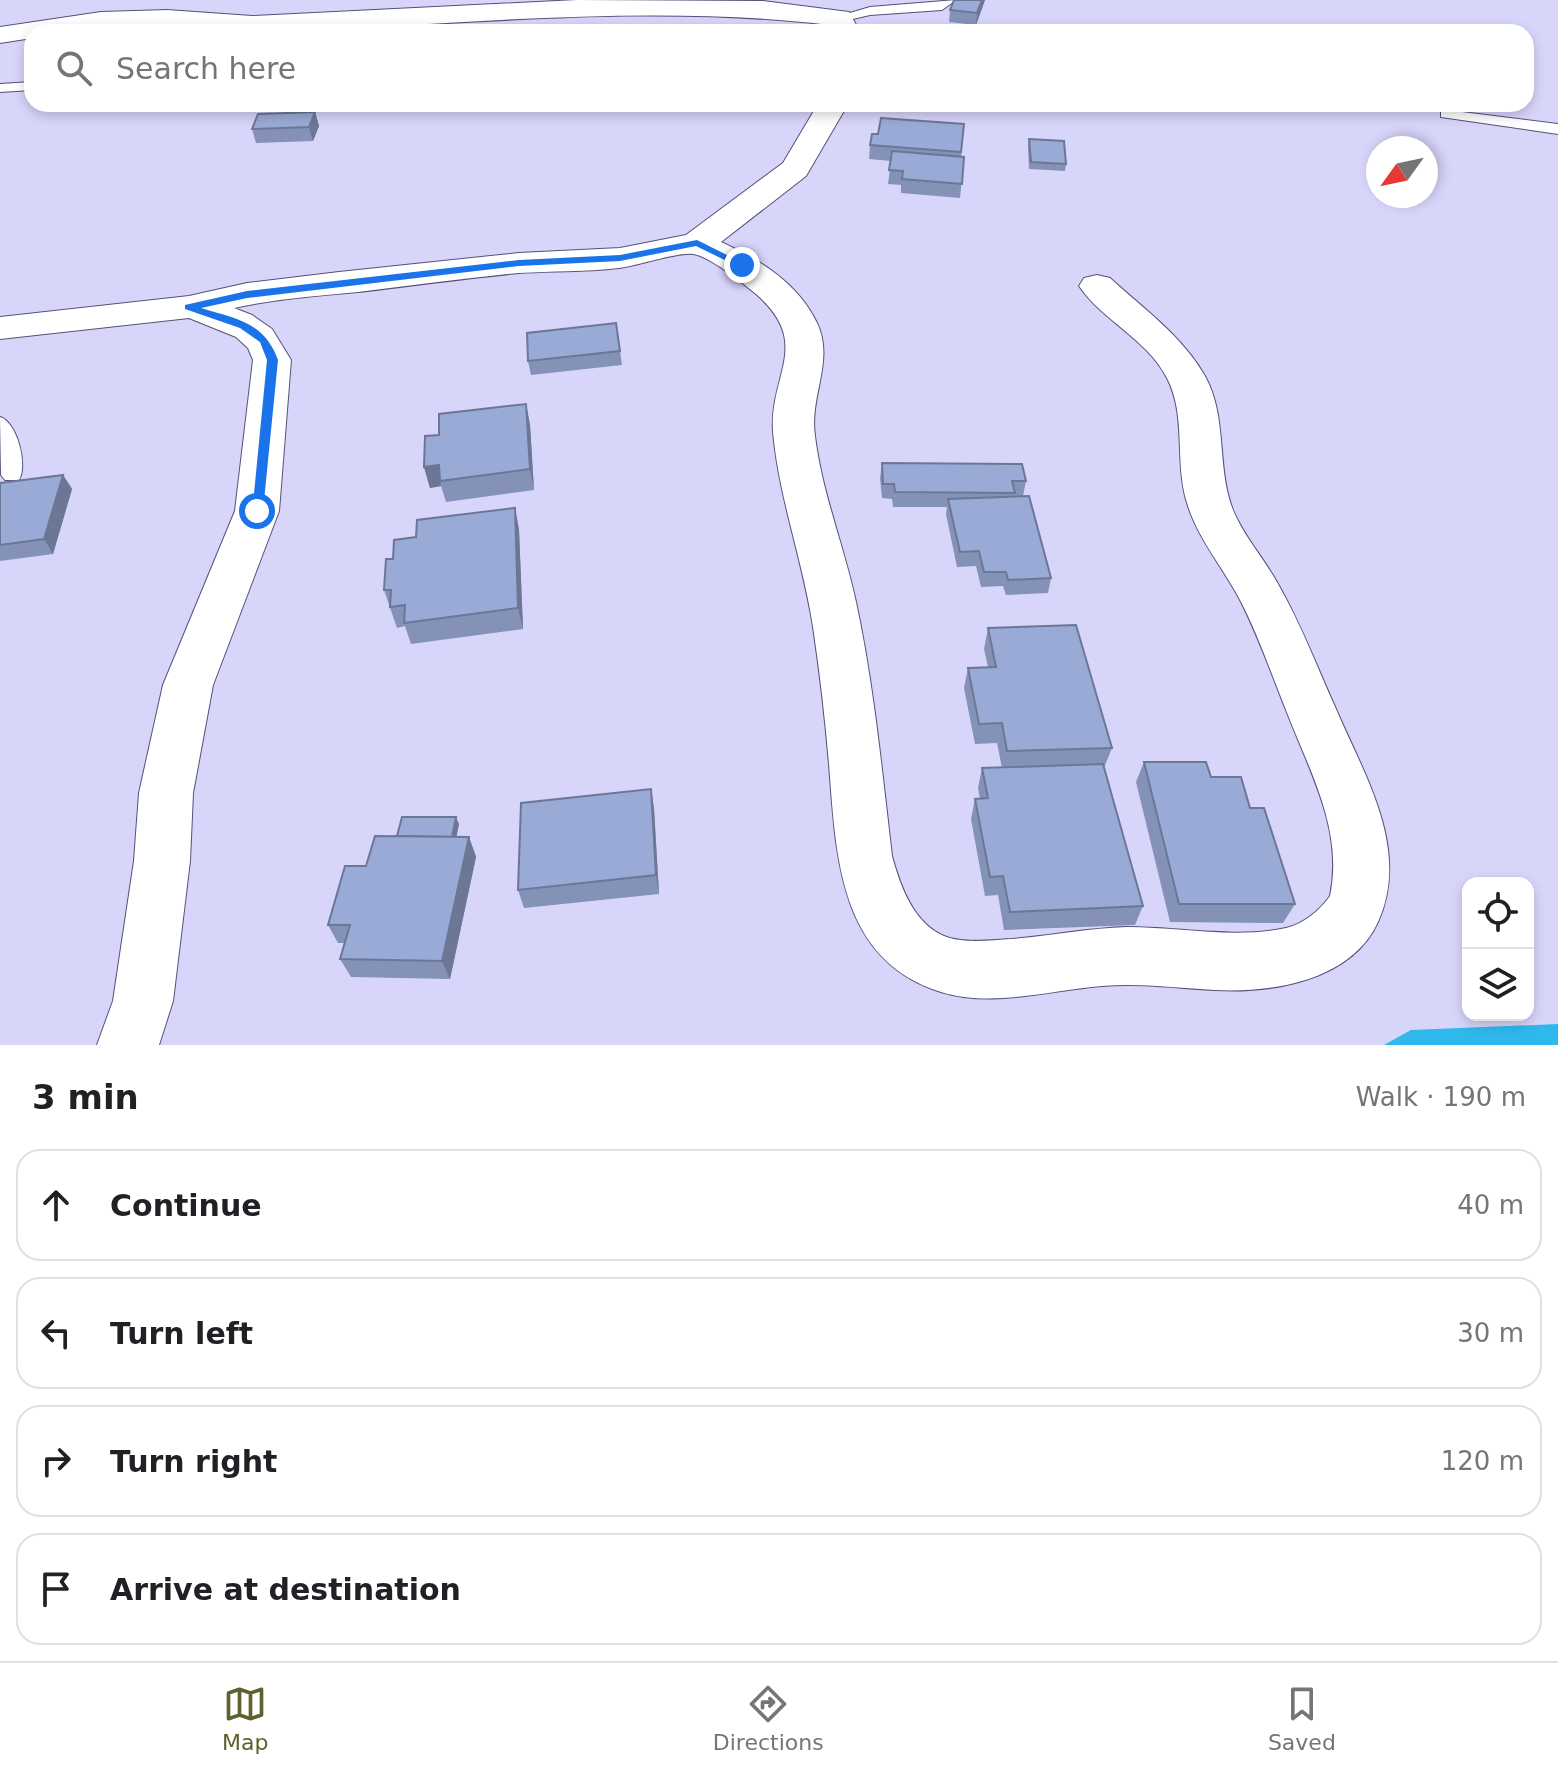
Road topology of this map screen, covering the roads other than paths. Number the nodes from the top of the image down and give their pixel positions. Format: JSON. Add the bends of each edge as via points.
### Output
{"nodes":[{"id":1,"x":950,"y":0,"type":"edge"},
{"id":2,"x":3,"y":22,"type":"edge"},
{"id":3,"x":217,"y":24,"type":"edge"},
{"id":4,"x":315,"y":24,"type":"edge"},
{"id":5,"x":838,"y":24,"type":"edge"},
{"id":6,"x":845,"y":24,"type":"edge"},
{"id":7,"x":24,"y":86,"type":"edge"},
{"id":8,"x":0,"y":88,"type":"edge"},
{"id":9,"x":828,"y":112,"type":"edge"},
{"id":10,"x":1446,"y":114,"type":"dead end"},
{"id":11,"x":1558,"y":129,"type":"edge"},
{"id":12,"x":697,"y":243,"type":"junction"},
{"id":13,"x":1097,"y":286,"type":"dead end"},
{"id":14,"x":189,"y":307,"type":"junction"},
{"id":15,"x":0,"y":328,"type":"edge"},
{"id":16,"x":0,"y":424,"type":"edge"},
{"id":17,"x":12,"y":475,"type":"dead end"},
{"id":18,"x":128,"y":1045,"type":"edge"}],
"edges":[{"from":1,"to":6,"type":"lane","via":[[942,6],[870,11]]},
{"from":2,"to":3,"type":"street","via":[[167,18]]},
{"from":4,"to":5,"type":"street","via":[[577,8],[763,9]]},
{"from":7,"to":8,"type":"lane"},
{"from":9,"to":12,"type":"street","via":[[795,169]]},
{"from":10,"to":11,"type":"lane"},
{"from":12,"to":13,"type":"street","via":[[764,280],[805,343],[794,402],[800,484],[832,598],[845,672],[864,856],[888,920],[907,945],[928,960],[965,968],[1123,956],[1255,962],[1290,956],[1326,940],[1352,915],[1361,890],[1358,834],[1334,763],[1260,592],[1230,549],[1208,501],[1199,470],[1199,407],[1186,376],[1167,350]]},
{"from":12,"to":14,"type":"street","via":[[620,258],[519,263],[247,294]]},
{"from":14,"to":15,"type":"street"},
{"from":14,"to":18,"type":"street","via":[[244,325],[265,340],[272,360],[257,511],[188,685],[166,793],[143,1001]]},
{"from":16,"to":17,"type":"lane"}]}
